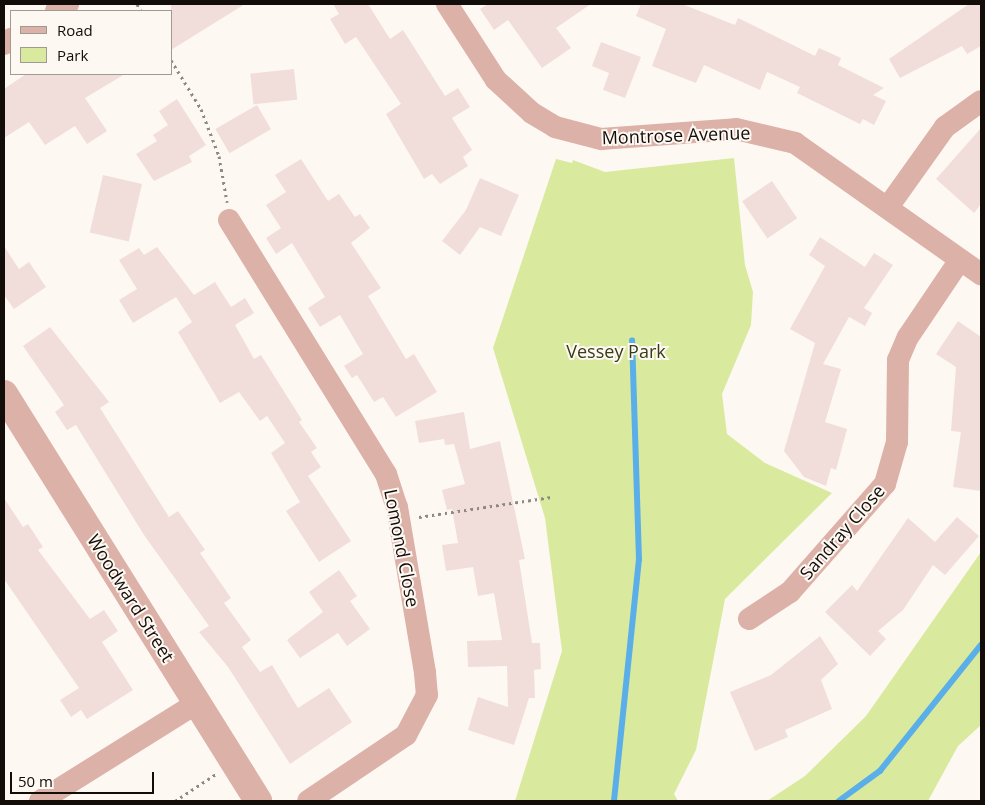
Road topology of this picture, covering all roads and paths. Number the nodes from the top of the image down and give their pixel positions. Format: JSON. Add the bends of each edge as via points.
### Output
{"nodes":[{"id":1,"x":447,"y":4,"type":"edge"},
{"id":2,"x":172,"y":62,"type":"edge"},
{"id":3,"x":981,"y":101,"type":"edge"},
{"id":4,"x":888,"y":207,"type":"junction"},
{"id":5,"x":229,"y":220,"type":"joint"},
{"id":6,"x":960,"y":260,"type":"junction"},
{"id":7,"x":981,"y":274,"type":"edge"},
{"id":8,"x":4,"y":394,"type":"edge"},
{"id":9,"x":552,"y":497,"type":"dead end"},
{"id":10,"x":399,"y":520,"type":"junction"},
{"id":11,"x":749,"y":619,"type":"dead end"},
{"id":12,"x":197,"y":703,"type":"junction"},
{"id":13,"x":217,"y":774,"type":"dead end"},
{"id":14,"x":40,"y":801,"type":"edge"},
{"id":15,"x":175,"y":801,"type":"edge"},
{"id":16,"x":258,"y":801,"type":"edge"},
{"id":17,"x":308,"y":801,"type":"edge"}],
"edges":[{"from":1,"to":4,"type":"street","name":"Montrose Avenue","via":[[496,80],[532,113],[555,127],[601,138],[736,129],[764,133],[815,155]]},
{"from":2,"to":5,"type":"path","via":[[201,109],[220,156]]},
{"from":3,"to":4,"type":"street","via":[[945,127]]},
{"from":4,"to":6,"type":"street","name":"Montrose Avenue"},
{"from":5,"to":10,"type":"street","name":"Lomond Close","via":[[372,445]]},
{"from":6,"to":7,"type":"street","name":"Montrose Avenue"},
{"from":6,"to":11,"type":"street","name":"Sandray Close","via":[[908,337],[898,360],[897,442],[885,484],[790,592]]},
{"from":8,"to":12,"type":"street","name":"Woodward Street"},
{"from":9,"to":10,"type":"path"},
{"from":10,"to":17,"type":"street","name":"Lomond Close","via":[[427,695],[419,716],[389,750]]},
{"from":12,"to":14,"type":"street"},
{"from":12,"to":16,"type":"street","name":"Woodward Street"},
{"from":13,"to":15,"type":"path"}]}
